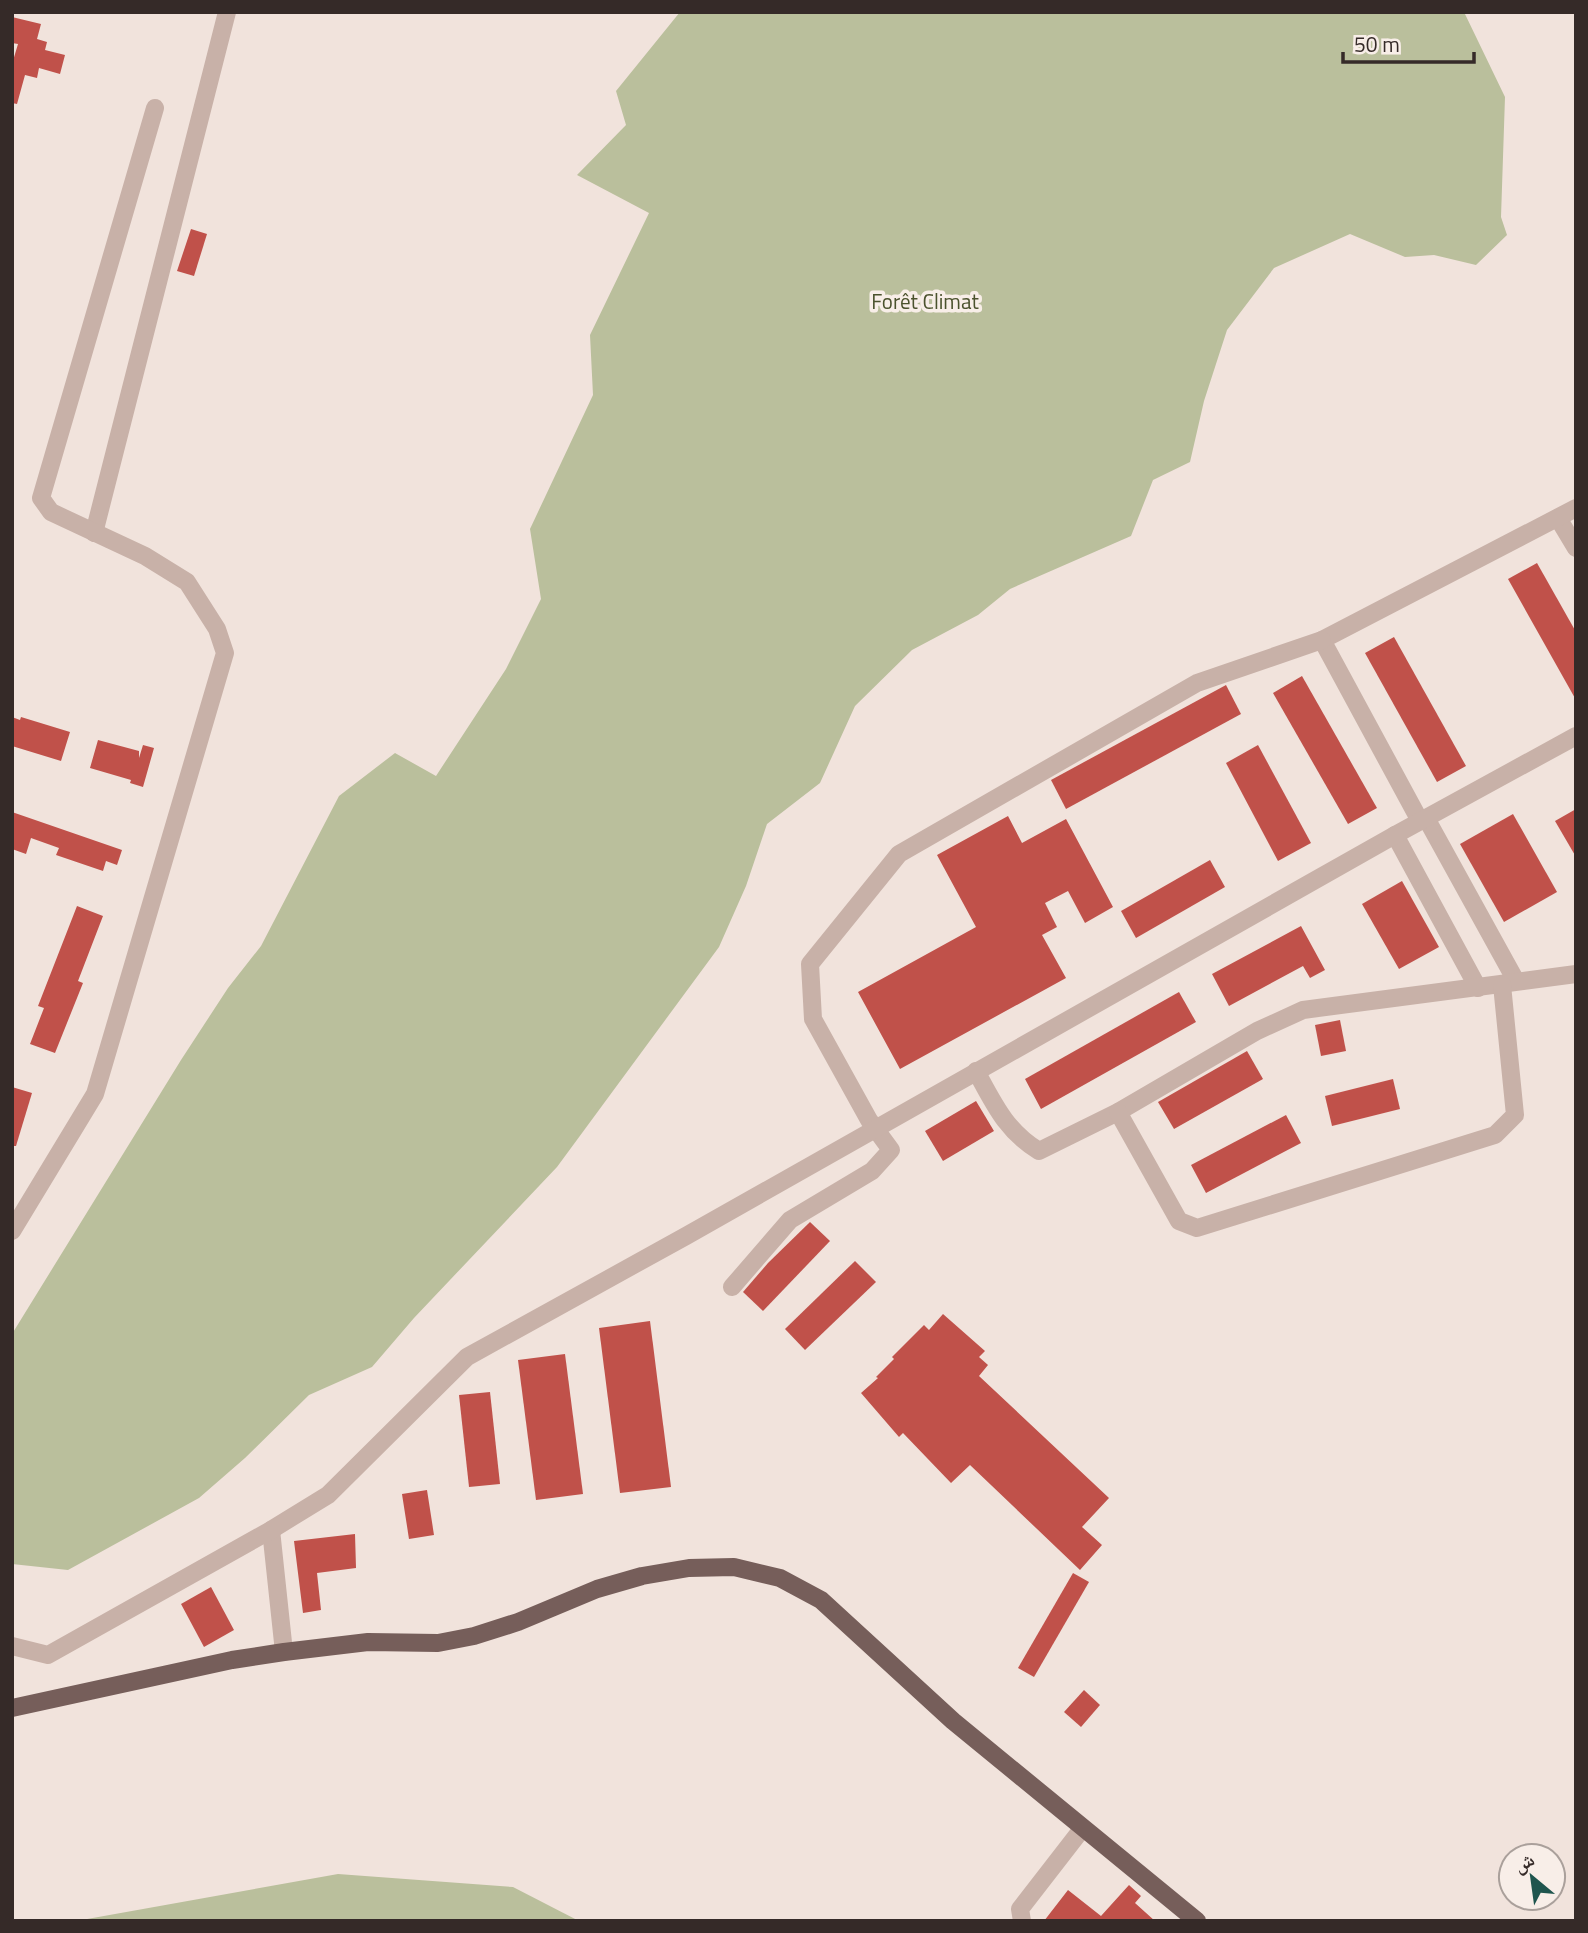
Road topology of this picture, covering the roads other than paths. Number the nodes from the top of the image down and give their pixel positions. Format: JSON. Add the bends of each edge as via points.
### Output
{"nodes":[{"id":1,"x":228,"y":12,"type":"edge"},
{"id":2,"x":155,"y":108,"type":"dead end"},
{"id":3,"x":1576,"y":508,"type":"edge"},
{"id":4,"x":1558,"y":517,"type":"junction"},
{"id":5,"x":94,"y":533,"type":"junction"},
{"id":6,"x":1576,"y":548,"type":"edge"},
{"id":7,"x":1322,"y":640,"type":"junction"},
{"id":8,"x":1576,"y":736,"type":"edge"},
{"id":9,"x":1423,"y":819,"type":"junction"},
{"id":10,"x":1395,"y":835,"type":"junction"},
{"id":11,"x":1576,"y":974,"type":"edge"},
{"id":12,"x":1509,"y":983,"type":"junction"},
{"id":13,"x":1478,"y":988,"type":"junction"},
{"id":14,"x":976,"y":1071,"type":"junction"},
{"id":15,"x":1118,"y":1112,"type":"junction"},
{"id":16,"x":875,"y":1129,"type":"junction"},
{"id":17,"x":12,"y":1231,"type":"edge"},
{"id":18,"x":732,"y":1287,"type":"dead end"},
{"id":19,"x":271,"y":1530,"type":"junction"},
{"id":20,"x":12,"y":1646,"type":"edge"},
{"id":21,"x":284,"y":1652,"type":"junction"},
{"id":22,"x":12,"y":1708,"type":"edge"},
{"id":23,"x":1082,"y":1829,"type":"junction"},
{"id":24,"x":1022,"y":1921,"type":"edge"},
{"id":25,"x":1197,"y":1921,"type":"edge"}],
"edges":[{"from":1,"to":5,"type":"street"},
{"from":2,"to":5,"type":"street","via":[[41,498],[51,512]]},
{"from":3,"to":4,"type":"street"},
{"from":4,"to":6,"type":"street"},
{"from":4,"to":7,"type":"street"},
{"from":5,"to":17,"type":"street","via":[[187,582],[217,629],[225,653],[95,1094]]},
{"from":7,"to":9,"type":"street"},
{"from":7,"to":16,"type":"street","via":[[1197,683],[899,854],[810,964],[813,1019]]},
{"from":8,"to":9,"type":"street"},
{"from":9,"to":10,"type":"street"},
{"from":9,"to":12,"type":"street"},
{"from":10,"to":13,"type":"street"},
{"from":10,"to":14,"type":"street"},
{"from":11,"to":12,"type":"street"},
{"from":12,"to":13,"type":"street"},
{"from":12,"to":15,"type":"street","via":[[1515,1115],[1495,1135],[1197,1228],[1179,1221]]},
{"from":13,"to":15,"type":"street","via":[[1303,1010],[1257,1031]]},
{"from":14,"to":15,"type":"street","via":[[1008,1126],[1039,1151]]},
{"from":14,"to":16,"type":"street"},
{"from":16,"to":18,"type":"street","via":[[891,1150],[872,1171],[790,1220]]},
{"from":16,"to":19,"type":"street","via":[[467,1357],[328,1495]]},
{"from":19,"to":20,"type":"street","via":[[48,1655]]},
{"from":19,"to":21,"type":"street"},
{"from":21,"to":22,"type":"main road"},
{"from":21,"to":23,"type":"main road","via":[[368,1642],[438,1643],[474,1636],[597,1589],[689,1568],[734,1567],[780,1577],[821,1600],[953,1721]]},
{"from":23,"to":24,"type":"street","via":[[1020,1909]]},
{"from":23,"to":25,"type":"main road"}]}
